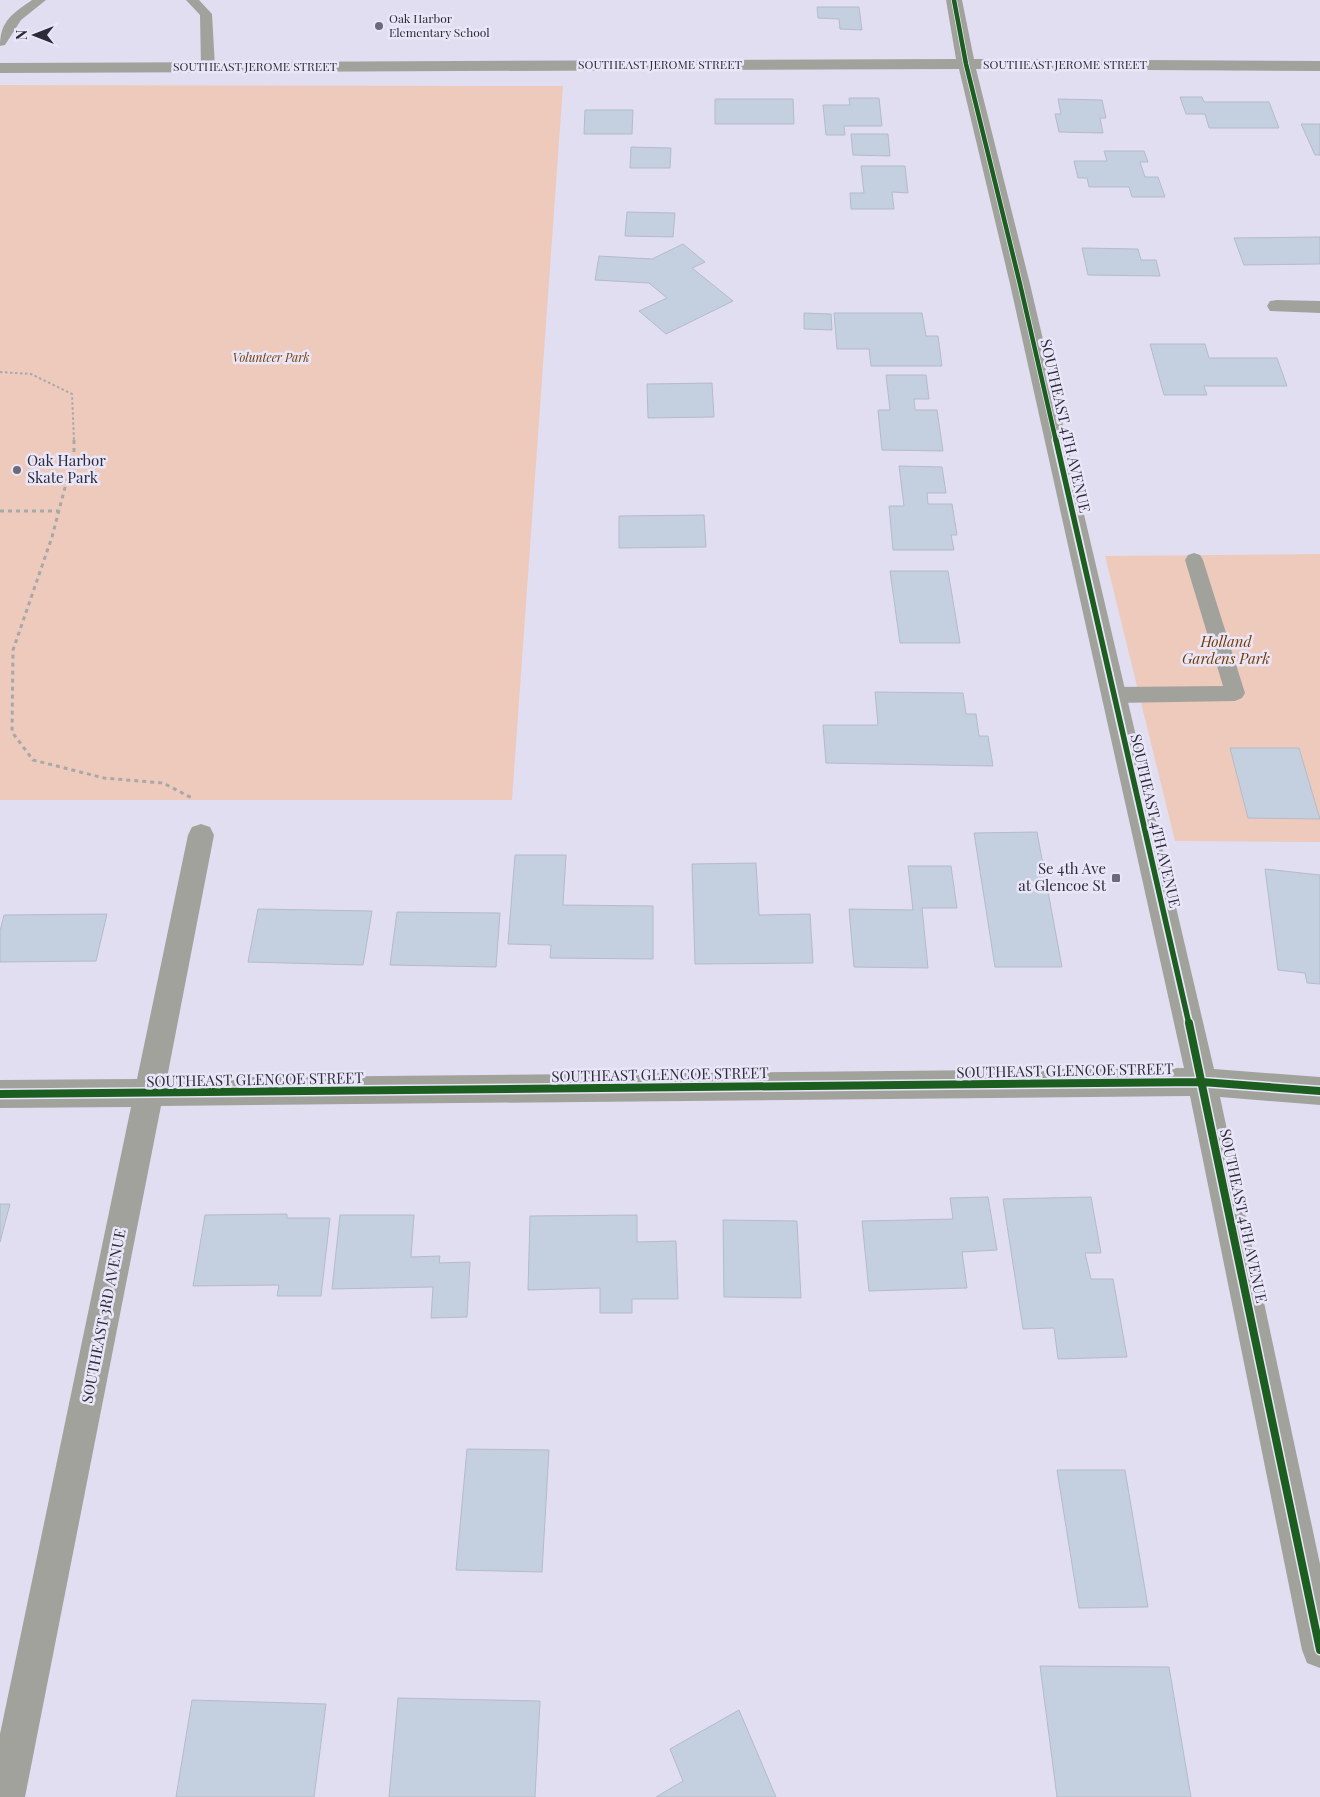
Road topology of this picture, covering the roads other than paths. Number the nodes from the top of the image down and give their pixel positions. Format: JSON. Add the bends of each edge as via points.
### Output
{"nodes":[{"id":1,"x":40,"y":0,"type":"edge"},
{"id":2,"x":192,"y":0,"type":"edge"},
{"id":3,"x":954,"y":0,"type":"edge"},
{"id":4,"x":0,"y":42,"type":"edge"},
{"id":5,"x":966,"y":64,"type":"junction"},
{"id":6,"x":1320,"y":66,"type":"edge"},
{"id":7,"x":208,"y":67,"type":"junction"},
{"id":8,"x":0,"y":68,"type":"edge"},
{"id":9,"x":1277,"y":306,"type":"dead end"},
{"id":10,"x":1320,"y":306,"type":"edge"},
{"id":11,"x":1194,"y":560,"type":"dead end"},
{"id":12,"x":1114,"y":695,"type":"junction"},
{"id":13,"x":201,"y":835,"type":"road end"},
{"id":14,"x":1202,"y":1082,"type":"junction"},
{"id":15,"x":1320,"y":1091,"type":"edge"},
{"id":16,"x":0,"y":1094,"type":"edge"},
{"id":17,"x":149,"y":1094,"type":"junction"},
{"id":18,"x":1320,"y":1650,"type":"edge"},
{"id":19,"x":6,"y":1797,"type":"edge"}],
"edges":[{"from":1,"to":4,"type":"lane","via":[[16,18]]},
{"from":2,"to":7,"type":"lane","via":[[206,14]]},
{"from":3,"to":5,"type":"street","name":"SOUTHEAST 4TH AVENUE"},
{"from":5,"to":6,"type":"street","name":"SOUTHEAST JEROME STREET"},
{"from":5,"to":7,"type":"street","name":"SOUTHEAST JEROME STREET"},
{"from":5,"to":12,"type":"street","name":"SOUTHEAST 4TH AVENUE"},
{"from":7,"to":8,"type":"street","name":"SOUTHEAST JEROME STREET"},
{"from":9,"to":10,"type":"street"},
{"from":11,"to":12,"type":"lane","via":[[1235,693]]},
{"from":12,"to":14,"type":"street","name":"SOUTHEAST 4TH AVENUE"},
{"from":13,"to":17,"type":"street","name":"SOUTHEAST 3RD AVENUE"},
{"from":14,"to":15,"type":"street","name":"SOUTHEAST GLENCOE STREET"},
{"from":14,"to":17,"type":"street","name":"SOUTHEAST GLENCOE STREET"},
{"from":14,"to":18,"type":"street","name":"SOUTHEAST 4TH AVENUE"},
{"from":16,"to":17,"type":"street","name":"SOUTHEAST GLENCOE STREET"},
{"from":17,"to":19,"type":"street","name":"SOUTHEAST 3RD AVENUE"}]}
